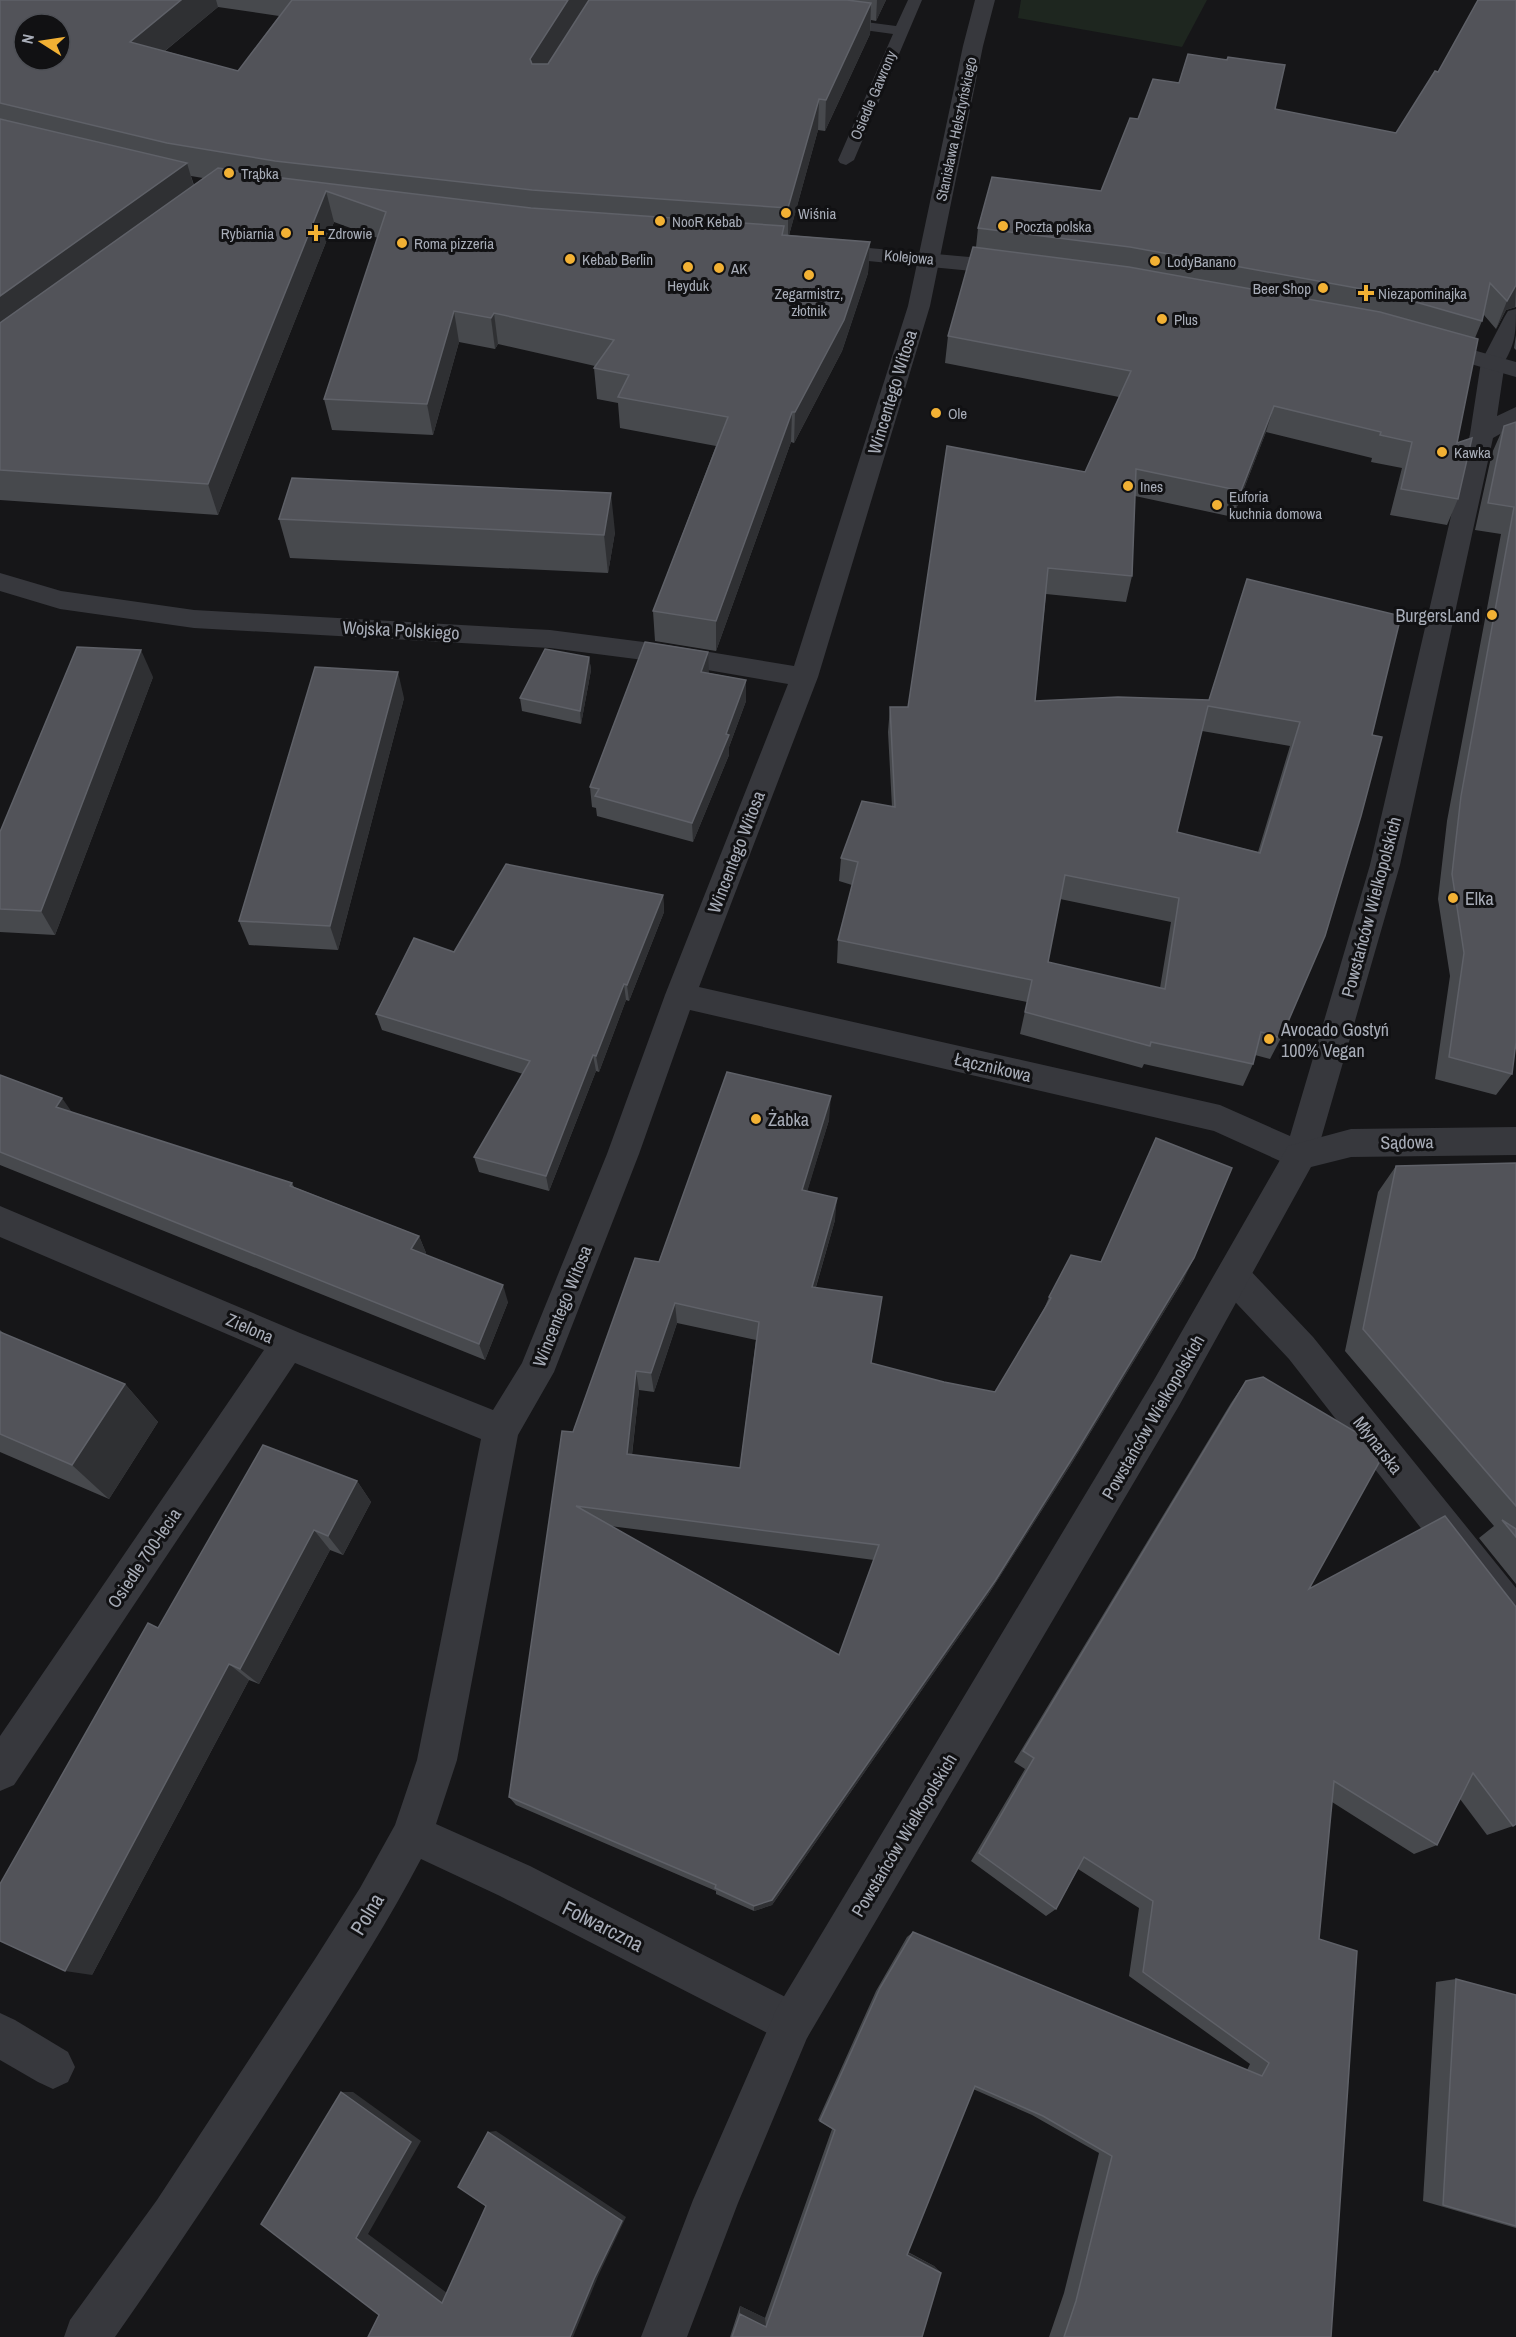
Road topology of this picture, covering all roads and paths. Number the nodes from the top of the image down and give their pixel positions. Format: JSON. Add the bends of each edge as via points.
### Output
{"nodes":[{"id":1,"x":915,"y":0,"type":"edge"},
{"id":2,"x":985,"y":0,"type":"edge"},
{"id":3,"x":820,"y":20,"type":"edge"},
{"id":4,"x":900,"y":31,"type":"junction"},
{"id":5,"x":846,"y":160,"type":"dead end"},
{"id":6,"x":809,"y":250,"type":"edge"},
{"id":7,"x":929,"y":259,"type":"junction"},
{"id":8,"x":1034,"y":271,"type":"edge"},
{"id":9,"x":1516,"y":316,"type":"edge"},
{"id":10,"x":1407,"y":339,"type":"edge"},
{"id":11,"x":1505,"y":366,"type":"edge"},
{"id":12,"x":1516,"y":415,"type":"edge"},
{"id":13,"x":1482,"y":434,"type":"junction"},
{"id":14,"x":0,"y":582,"type":"edge"},
{"id":15,"x":804,"y":677,"type":"junction"},
{"id":16,"x":680,"y":995,"type":"junction"},
{"id":17,"x":1516,"y":1141,"type":"edge"},
{"id":18,"x":1300,"y":1156,"type":"junction"},
{"id":19,"x":0,"y":1221,"type":"edge"},
{"id":20,"x":1234,"y":1277,"type":"junction"},
{"id":21,"x":288,"y":1344,"type":"junction"},
{"id":22,"x":501,"y":1430,"type":"junction"},
{"id":23,"x":1516,"y":1618,"type":"edge"},
{"id":24,"x":0,"y":1771,"type":"edge"},
{"id":25,"x":412,"y":1833,"type":"junction"},
{"id":26,"x":792,"y":2023,"type":"junction"},
{"id":27,"x":0,"y":2035,"type":"edge"},
{"id":28,"x":53,"y":2067,"type":"dead end"},
{"id":29,"x":87,"y":2337,"type":"edge"},
{"id":30,"x":664,"y":2337,"type":"edge"}],
"edges":[{"from":1,"to":4,"type":"lane","name":"Osiedle Gawrony"},
{"from":2,"to":7,"type":"street","name":"Stanisława Helsztyńskiego"},
{"from":3,"to":4,"type":"lane","name":"Osiedle Gawrony"},
{"from":4,"to":5,"type":"lane","name":"Osiedle Gawrony"},
{"from":6,"to":7,"type":"street","name":"Kolejowa"},
{"from":7,"to":8,"type":"street","name":"Kolejowa"},
{"from":7,"to":15,"type":"street","name":"Wincentego Witosa","via":[[920,306]]},
{"from":9,"to":11,"type":"street","name":"Powstańców Wielkopolskich"},
{"from":10,"to":11,"type":"street"},
{"from":11,"to":13,"type":"street","name":"Powstańców Wielkopolskich"},
{"from":12,"to":13,"type":"street"},
{"from":13,"to":18,"type":"street","name":"Powstańców Wielkopolskich","via":[[1385,865]]},
{"from":14,"to":15,"type":"street","name":"Wojska Polskiego","via":[[60,600],[194,619],[550,639]]},
{"from":15,"to":16,"type":"street","name":"Wincentego Witosa"},
{"from":16,"to":18,"type":"street","name":"Łącznikowa","via":[[1220,1119]]},
{"from":16,"to":22,"type":"street","name":"Wincentego Witosa","via":[[623,1154],[536,1372]]},
{"from":17,"to":18,"type":"street","name":"Sądowa","via":[[1351,1143]]},
{"from":18,"to":20,"type":"street","name":"Powstańców Wielkopolskich"},
{"from":19,"to":21,"type":"street","name":"Zielona"},
{"from":20,"to":23,"type":"street","name":"Młynarska","via":[[1301,1348]]},
{"from":20,"to":26,"type":"street","name":"Powstańców Wielkopolskich"},
{"from":21,"to":22,"type":"street","name":"Zielona"},
{"from":21,"to":24,"type":"street","name":"Osiedle 700-lecia"},
{"from":22,"to":25,"type":"street","name":"Polna","via":[[437,1760]]},
{"from":25,"to":26,"type":"street","name":"Folwarczna","via":[[515,1881]]},
{"from":25,"to":29,"type":"street","name":"Polna","via":[[375,1903],[324,1984],[173,2216]]},
{"from":26,"to":30,"type":"street","name":"Powstańców Wielkopolskich","via":[[716,2200]]},
{"from":27,"to":28,"type":"street"}]}
